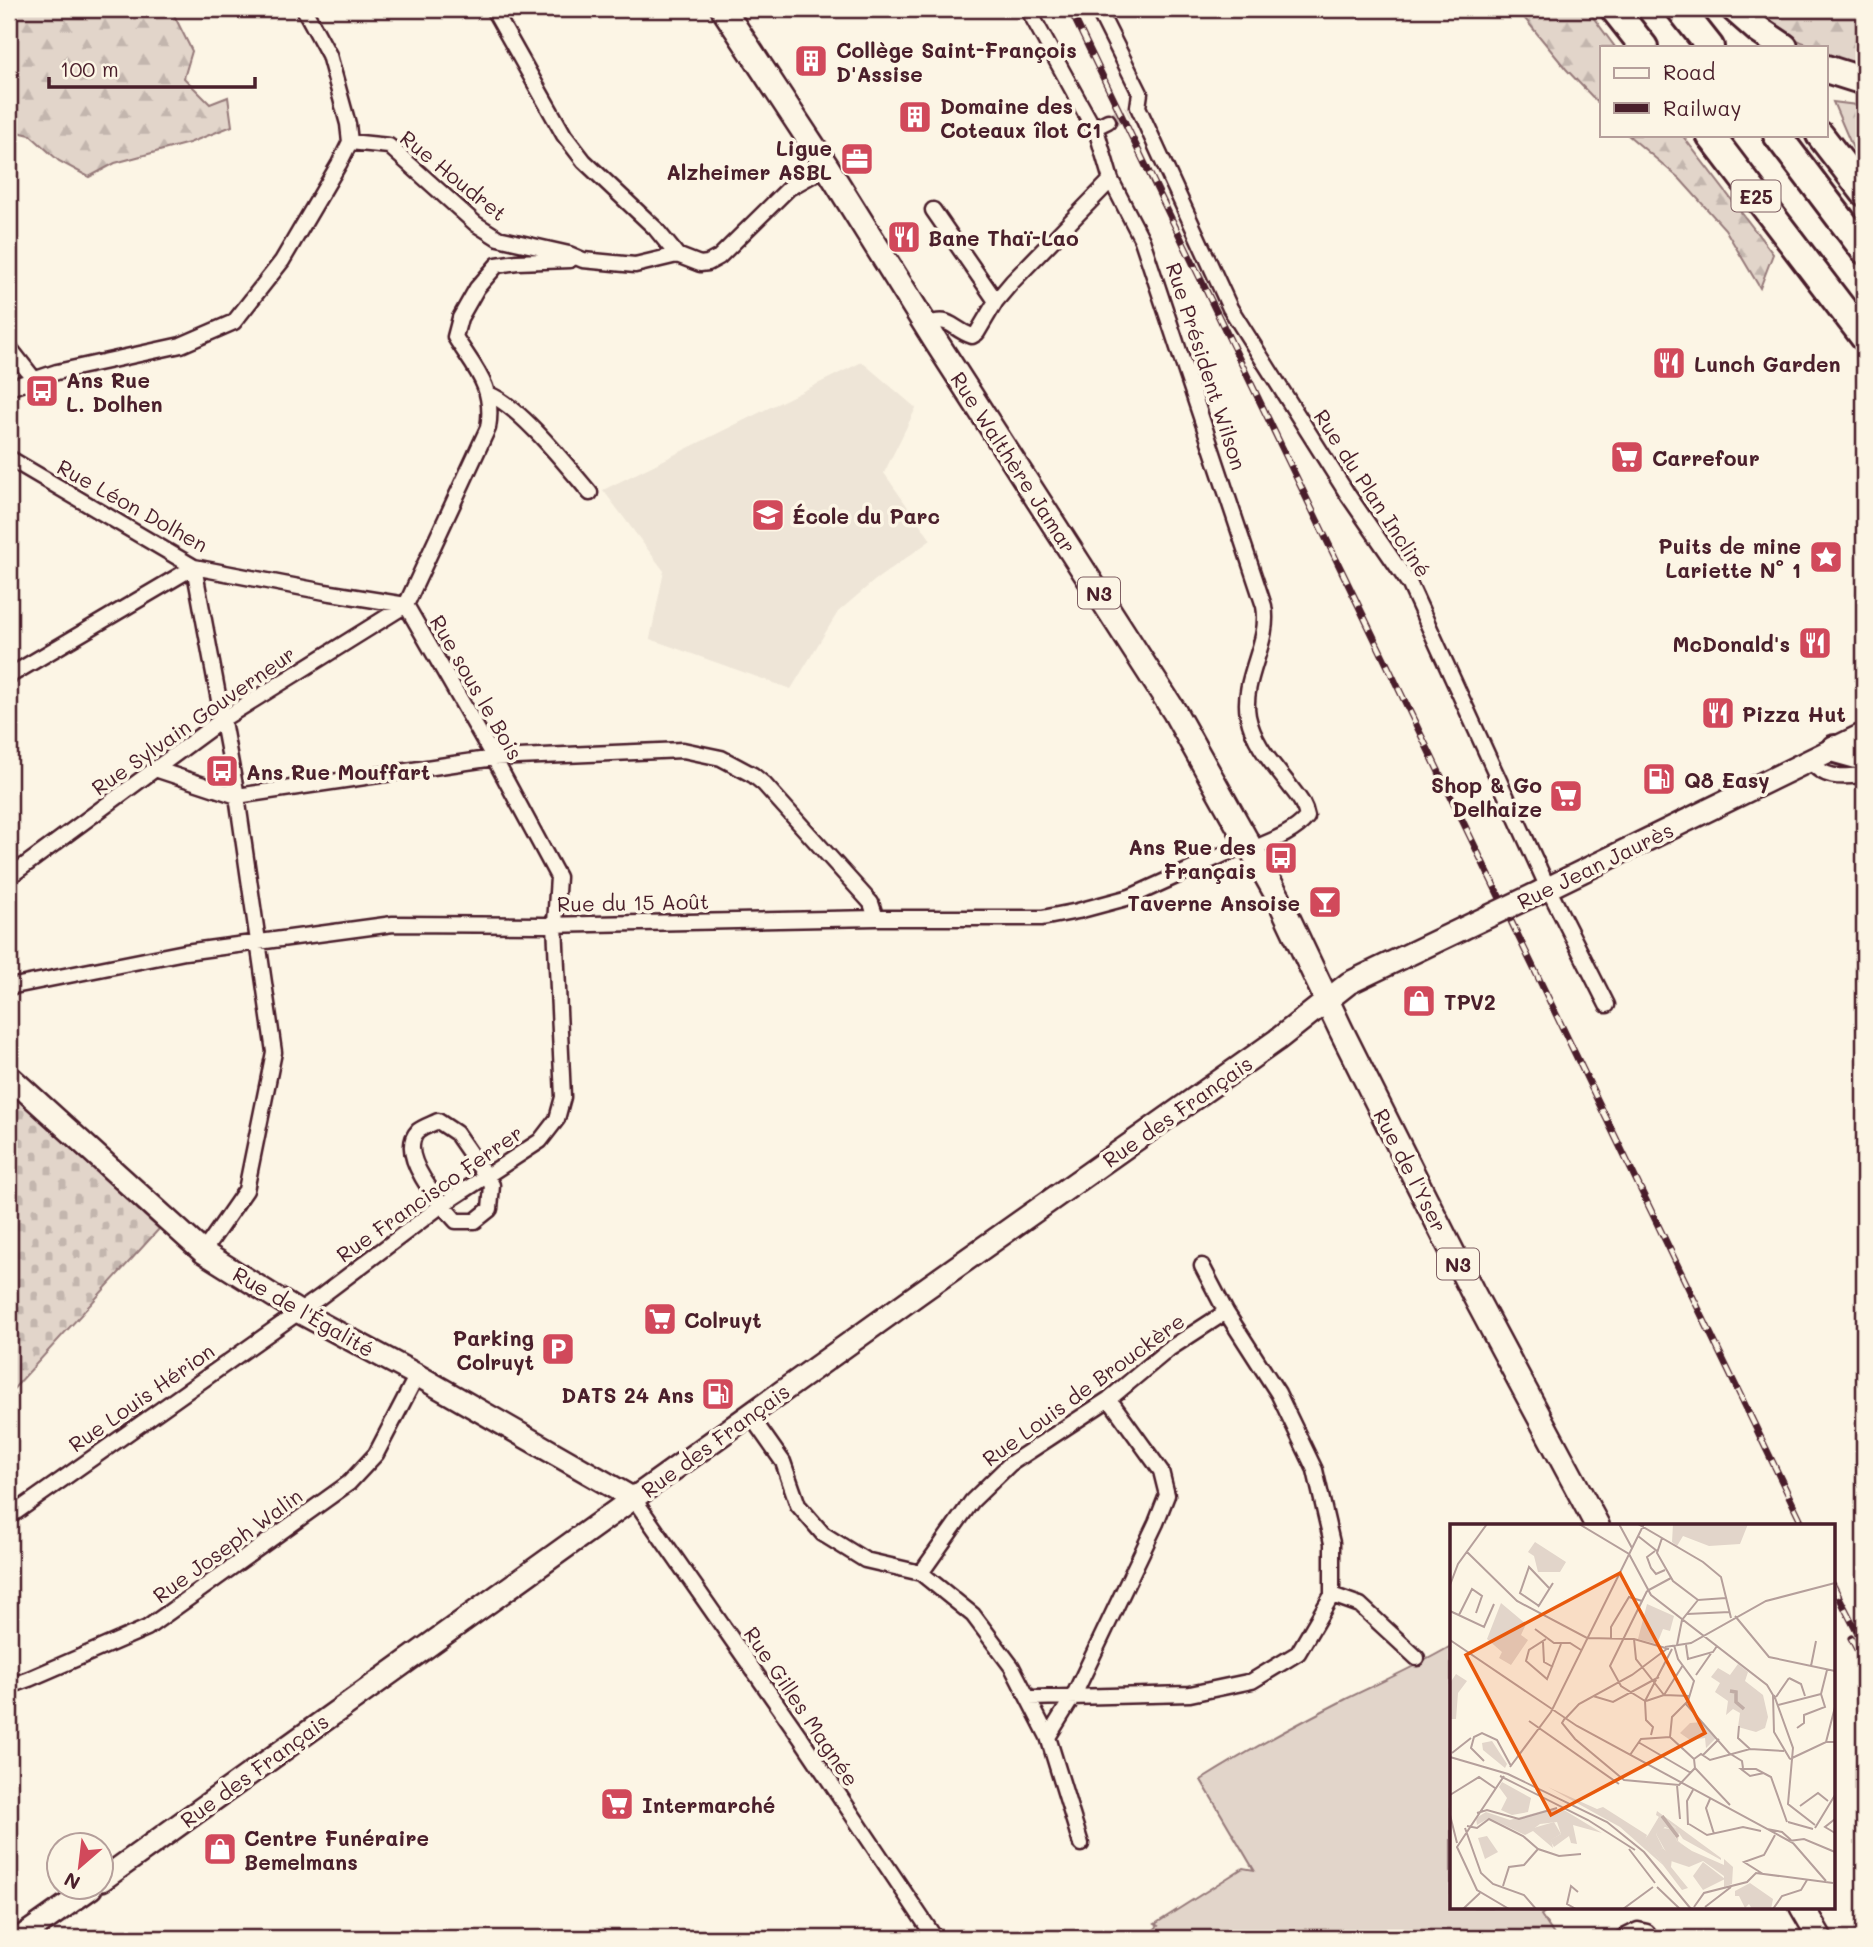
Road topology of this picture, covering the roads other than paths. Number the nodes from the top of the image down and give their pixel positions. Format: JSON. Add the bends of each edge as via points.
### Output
{"nodes":[{"id":1,"x":304,"y":9,"type":"edge"},
{"id":2,"x":493,"y":9,"type":"edge"},
{"id":3,"x":723,"y":9,"type":"edge"},
{"id":4,"x":1028,"y":9,"type":"edge"},
{"id":5,"x":1098,"y":9,"type":"edge"},
{"id":6,"x":1614,"y":9,"type":"edge"},
{"id":7,"x":1680,"y":9,"type":"edge"},
{"id":8,"x":1722,"y":9,"type":"edge"},
{"id":9,"x":1735,"y":9,"type":"edge"},
{"id":10,"x":1643,"y":46,"type":"edge"},
{"id":11,"x":1709,"y":46,"type":"edge"},
{"id":12,"x":1751,"y":46,"type":"edge"},
{"id":13,"x":1782,"y":46,"type":"edge"},
{"id":14,"x":1828,"y":70,"type":"edge"},
{"id":15,"x":1864,"y":81,"type":"edge"},
{"id":16,"x":1108,"y":121,"type":"tunnel mouth"},
{"id":17,"x":1094,"y":128,"type":"junction"},
{"id":18,"x":1711,"y":136,"type":"edge"},
{"id":19,"x":1778,"y":136,"type":"edge"},
{"id":20,"x":1821,"y":136,"type":"edge"},
{"id":21,"x":350,"y":142,"type":"junction"},
{"id":22,"x":827,"y":167,"type":"junction"},
{"id":23,"x":1111,"y":180,"type":"junction"},
{"id":24,"x":1864,"y":192,"type":"edge"},
{"id":25,"x":933,"y":210,"type":"dead end"},
{"id":26,"x":1864,"y":250,"type":"edge"},
{"id":27,"x":677,"y":255,"type":"junction"},
{"id":28,"x":583,"y":260,"type":"junction"},
{"id":29,"x":996,"y":301,"type":"junction"},
{"id":30,"x":925,"y":325,"type":"junction"},
{"id":31,"x":1864,"y":337,"type":"edge"},
{"id":32,"x":9,"y":347,"type":"edge"},
{"id":33,"x":34,"y":379,"type":"junction"},
{"id":34,"x":9,"y":388,"type":"edge"},
{"id":35,"x":488,"y":394,"type":"junction"},
{"id":36,"x":9,"y":458,"type":"edge"},
{"id":37,"x":590,"y":493,"type":"dead end"},
{"id":38,"x":194,"y":567,"type":"junction"},
{"id":39,"x":406,"y":605,"type":"junction"},
{"id":40,"x":9,"y":676,"type":"edge"},
{"id":41,"x":223,"y":719,"type":"junction"},
{"id":42,"x":1864,"y":734,"type":"edge"},
{"id":43,"x":1835,"y":749,"type":"junction"},
{"id":44,"x":1864,"y":757,"type":"edge"},
{"id":45,"x":495,"y":758,"type":"junction"},
{"id":46,"x":1810,"y":760,"type":"junction"},
{"id":47,"x":155,"y":769,"type":"junction"},
{"id":48,"x":1864,"y":775,"type":"edge"},
{"id":49,"x":237,"y":796,"type":"junction"},
{"id":50,"x":1250,"y":846,"type":"junction"},
{"id":51,"x":9,"y":877,"type":"edge"},
{"id":52,"x":1544,"y":890,"type":"junction"},
{"id":53,"x":876,"y":918,"type":"junction"},
{"id":54,"x":555,"y":924,"type":"junction"},
{"id":55,"x":258,"y":942,"type":"junction"},
{"id":56,"x":9,"y":987,"type":"edge"},
{"id":57,"x":1328,"y":999,"type":"junction"},
{"id":58,"x":1607,"y":1005,"type":"dead end"},
{"id":59,"x":9,"y":1076,"type":"edge"},
{"id":60,"x":486,"y":1176,"type":"junction"},
{"id":61,"x":442,"y":1205,"type":"junction"},
{"id":62,"x":203,"y":1252,"type":"junction"},
{"id":63,"x":1202,"y":1266,"type":"dead end"},
{"id":64,"x":299,"y":1312,"type":"junction"},
{"id":65,"x":1226,"y":1312,"type":"junction"},
{"id":66,"x":417,"y":1375,"type":"junction"},
{"id":67,"x":1109,"y":1399,"type":"junction"},
{"id":68,"x":750,"y":1415,"type":"junction"},
{"id":69,"x":634,"y":1499,"type":"junction"},
{"id":70,"x":9,"y":1517,"type":"edge"},
{"id":71,"x":1596,"y":1524,"type":"edge"},
{"id":72,"x":921,"y":1573,"type":"junction"},
{"id":73,"x":1332,"y":1595,"type":"junction"},
{"id":74,"x":1417,"y":1658,"type":"dead end"},
{"id":75,"x":9,"y":1681,"type":"edge"},
{"id":76,"x":1074,"y":1695,"type":"junction"},
{"id":77,"x":1029,"y":1698,"type":"junction"},
{"id":78,"x":1048,"y":1737,"type":"junction"},
{"id":79,"x":1081,"y":1844,"type":"dead end"},
{"id":80,"x":116,"y":1870,"type":"edge"},
{"id":81,"x":71,"y":1902,"type":"edge"},
{"id":82,"x":1803,"y":1909,"type":"edge"},
{"id":83,"x":20,"y":1938,"type":"edge"},
{"id":84,"x":934,"y":1938,"type":"edge"},
{"id":85,"x":1622,"y":1938,"type":"edge"},
{"id":86,"x":1651,"y":1938,"type":"edge"},
{"id":87,"x":1820,"y":1938,"type":"edge"}],
"edges":[{"from":1,"to":21,"type":"street","via":[[329,55]]},
{"from":2,"to":27,"type":"street","via":[[564,135]]},
{"from":3,"to":22,"type":"main road","name":"Rue Walthère Jamar","number":"N3"},
{"from":4,"to":17,"type":"street","name":"Rue Président Wilson"},
{"from":5,"to":52,"type":"street","name":"Rue du Plan Incliné","via":[[1140,93],[1133,109],[1230,307],[1410,584]]},
{"from":6,"to":10,"type":"highway"},
{"from":7,"to":11,"type":"highway"},
{"from":8,"to":12,"type":"highway"},
{"from":9,"to":13,"type":"highway"},
{"from":14,"to":15,"type":"highway"},
{"from":16,"to":17,"type":"street"},
{"from":17,"to":23,"type":"street","name":"Rue Président Wilson"},
{"from":18,"to":31,"type":"highway","number":"E25"},
{"from":19,"to":26,"type":"highway","number":"E25"},
{"from":20,"to":24,"type":"highway"},
{"from":21,"to":28,"type":"street","name":"Rue Houdret","via":[[389,146],[476,225],[498,238]]},
{"from":21,"to":33,"type":"street","via":[[282,261],[234,322],[181,345]]},
{"from":22,"to":27,"type":"street","name":"Rue Houdret","via":[[789,188],[719,257],[700,264]]},
{"from":22,"to":30,"type":"main road","name":"Rue Walthère Jamar","number":"N3"},
{"from":23,"to":29,"type":"street"},
{"from":23,"to":50,"type":"street","name":"Rue Président Wilson","via":[[1146,253],[1264,606],[1265,625],[1247,705],[1251,729],[1307,817],[1271,841]]},
{"from":25,"to":29,"type":"street"},
{"from":27,"to":28,"type":"street","name":"Rue Houdret","via":[[635,265]]},
{"from":28,"to":35,"type":"street","name":"Rue sous le Bois","via":[[497,265],[477,288],[455,337]]},
{"from":29,"to":30,"type":"street","via":[[972,337],[948,322]]},
{"from":30,"to":50,"type":"main road","name":"Rue Walthère Jamar","number":"N3","via":[[1174,711]]},
{"from":32,"to":33,"type":"street"},
{"from":33,"to":34,"type":"street"},
{"from":35,"to":37,"type":"street","name":"Rue sous le Bois","via":[[522,417]]},
{"from":35,"to":39,"type":"street","name":"Rue sous le Bois","via":[[488,428]]},
{"from":36,"to":38,"type":"street","name":"Rue Léon Dolhen"},
{"from":38,"to":39,"type":"street","name":"Rue Léon Dolhen"},
{"from":38,"to":40,"type":"street"},
{"from":38,"to":41,"type":"street"},
{"from":39,"to":41,"type":"street","name":"Rue Sylvain Gouverneur"},
{"from":39,"to":45,"type":"street","name":"Rue sous le Bois"},
{"from":41,"to":47,"type":"street","name":"Rue Sylvain Gouverneur"},
{"from":41,"to":49,"type":"street"},
{"from":42,"to":43,"type":"main road","name":"Rue Jean Jaurès"},
{"from":43,"to":44,"type":"highway"},
{"from":43,"to":46,"type":"main road","name":"Rue Jean Jaurès"},
{"from":45,"to":49,"type":"street"},
{"from":45,"to":53,"type":"street","via":[[684,750],[720,758],[764,784],[871,904]]},
{"from":45,"to":54,"type":"street","name":"Rue sous le Bois","via":[[558,877]]},
{"from":46,"to":48,"type":"street","via":[[1817,769],[1838,778]]},
{"from":46,"to":52,"type":"main road","name":"Rue Jean Jaurès"},
{"from":47,"to":49,"type":"street"},
{"from":47,"to":51,"type":"street","name":"Rue Sylvain Gouverneur"},
{"from":49,"to":55,"type":"street"},
{"from":50,"to":53,"type":"street","name":"Rue du 15 Août","via":[[1130,897],[1079,911],[1042,918]]},
{"from":50,"to":57,"type":"main road","name":"Rue Walthère Jamar","number":"N3"},
{"from":52,"to":57,"type":"main road","name":"Rue Jean Jaurès","bridge":true,"via":[[1349,983]]},
{"from":52,"to":58,"type":"street","name":"Rue du Plan Incliné"},
{"from":53,"to":54,"type":"street","name":"Rue du 15 Août"},
{"from":54,"to":55,"type":"street","name":"Rue du 15 Août","via":[[393,924]]},
{"from":54,"to":60,"type":"street","name":"Rue Francisco Ferrer","via":[[563,1097],[557,1119],[540,1141]]},
{"from":55,"to":56,"type":"street","name":"Rue du 15 Août"},
{"from":55,"to":62,"type":"street","via":[[274,1052],[246,1190]]},
{"from":57,"to":68,"type":"main road","name":"Rue des Français"},
{"from":57,"to":71,"type":"main road","name":"Rue de l'Yser","number":"N3","via":[[1472,1291]]},
{"from":59,"to":62,"type":"main road","name":"Rue de l'Égalité"},
{"from":60,"to":61,"type":"street","name":"Rue Francisco Ferrer"},
{"from":60,"to":61,"type":"street","via":[[492,1185],[490,1209],[475,1221],[456,1221]]},
{"from":60,"to":61,"type":"street","via":[[456,1133],[438,1121],[418,1132],[411,1148],[416,1166]]},
{"from":61,"to":64,"type":"street","name":"Rue Francisco Ferrer"},
{"from":62,"to":64,"type":"main road","name":"Rue de l'Égalité"},
{"from":63,"to":65,"type":"street"},
{"from":64,"to":66,"type":"main road","name":"Rue de l'Égalité"},
{"from":64,"to":70,"type":"street","name":"Rue Louis Hérion"},
{"from":65,"to":67,"type":"street","name":"Rue Louis de Brouckère","via":[[1170,1349]]},
{"from":65,"to":73,"type":"street","via":[[1278,1393],[1315,1470],[1332,1543]]},
{"from":66,"to":69,"type":"main road","name":"Rue de l'Égalité"},
{"from":66,"to":75,"type":"street","name":"Rue Joseph Walin","via":[[376,1454],[349,1483],[147,1628],[29,1679]]},
{"from":67,"to":72,"type":"street","name":"Rue Louis de Brouckère","via":[[1010,1464],[972,1501]]},
{"from":67,"to":76,"type":"street","via":[[1161,1471],[1167,1495]]},
{"from":68,"to":69,"type":"main road","name":"Rue des Français"},
{"from":68,"to":72,"type":"street","via":[[783,1462],[798,1505],[823,1534],[865,1560]]},
{"from":69,"to":80,"type":"main road","name":"Rue des Français"},
{"from":69,"to":84,"type":"street","name":"Rue Gilles Magnée"},
{"from":72,"to":77,"type":"street","via":[[973,1615]]},
{"from":73,"to":74,"type":"street","via":[[1360,1605]]},
{"from":73,"to":76,"type":"street","via":[[1298,1653],[1252,1681],[1190,1694]]},
{"from":76,"to":77,"type":"street"},
{"from":76,"to":78,"type":"street"},
{"from":77,"to":78,"type":"street"},
{"from":78,"to":79,"type":"street"},
{"from":81,"to":83,"type":"main road"},
{"from":82,"to":87,"type":"main road"},
{"from":85,"to":86,"type":"street","via":[[1638,1930]]}]}
